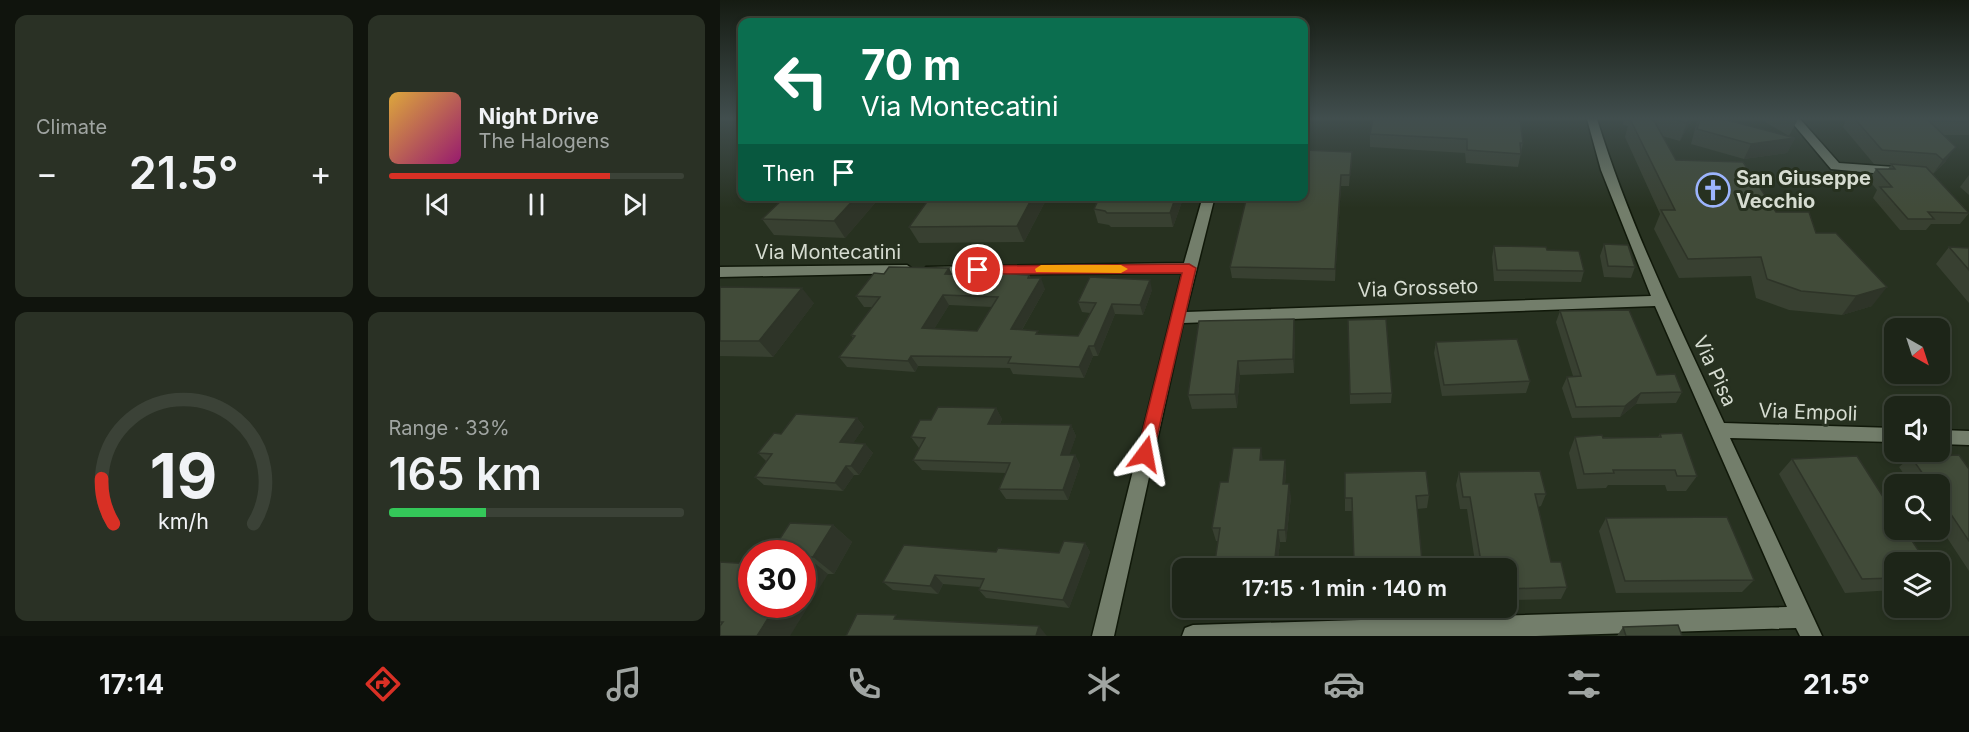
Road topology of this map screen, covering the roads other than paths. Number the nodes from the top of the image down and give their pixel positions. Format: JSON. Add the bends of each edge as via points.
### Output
{"nodes":[{"id":1,"x":1601,"y":149,"type":"edge"},
{"id":2,"x":1820,"y":149,"type":"edge"},
{"id":3,"x":1911,"y":172,"type":"edge"},
{"id":4,"x":1208,"y":201,"type":"edge"},
{"id":5,"x":1189,"y":268,"type":"junction"},
{"id":6,"x":720,"y":272,"type":"edge"},
{"id":7,"x":1660,"y":301,"type":"junction"},
{"id":8,"x":1177,"y":318,"type":"junction"},
{"id":9,"x":1719,"y":430,"type":"junction"},
{"id":10,"x":1884,"y":435,"type":"edge"},
{"id":11,"x":1950,"y":437,"type":"edge"},
{"id":12,"x":1969,"y":438,"type":"edge"},
{"id":13,"x":1807,"y":626,"type":"edge"},
{"id":14,"x":1103,"y":636,"type":"edge"},
{"id":15,"x":1193,"y":636,"type":"edge"}],
"edges":[{"from":1,"to":7,"type":"street","name":"Via Pisa"},
{"from":2,"to":3,"type":"street","via":[[1835,166]]},
{"from":4,"to":5,"type":"street"},
{"from":5,"to":6,"type":"street","name":"Via Montecatini"},
{"from":5,"to":8,"type":"street"},
{"from":7,"to":8,"type":"street","name":"Via Grosseto"},
{"from":7,"to":9,"type":"street","name":"Via Pisa"},
{"from":8,"to":14,"type":"street"},
{"from":9,"to":10,"type":"street","name":"Via Empoli"},
{"from":9,"to":13,"type":"street","name":"Via Pisa"},
{"from":11,"to":12,"type":"street"},
{"from":13,"to":15,"type":"street"}]}
